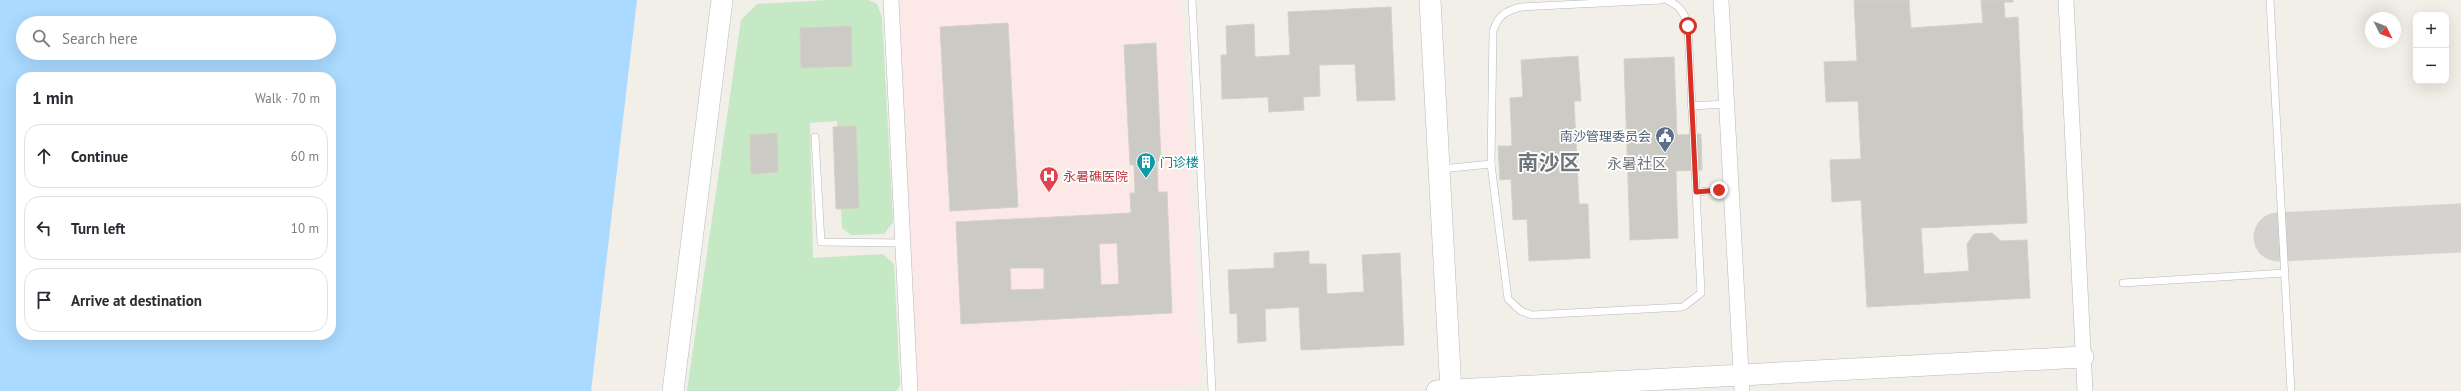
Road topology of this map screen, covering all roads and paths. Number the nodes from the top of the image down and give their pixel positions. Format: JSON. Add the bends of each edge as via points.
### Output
{"nodes":[{"id":1,"x":722,"y":0,"type":"edge"},
{"id":2,"x":890,"y":0,"type":"edge"},
{"id":3,"x":1192,"y":0,"type":"edge"},
{"id":4,"x":1430,"y":0,"type":"edge"},
{"id":5,"x":1661,"y":0,"type":"edge"},
{"id":6,"x":1667,"y":0,"type":"edge"},
{"id":7,"x":1720,"y":0,"type":"edge"},
{"id":8,"x":2066,"y":0,"type":"edge"},
{"id":9,"x":2270,"y":0,"type":"edge"},
{"id":10,"x":1726,"y":104,"type":"junction"},
{"id":11,"x":1692,"y":106,"type":"junction"},
{"id":12,"x":815,"y":137,"type":"dead end"},
{"id":13,"x":1491,"y":164,"type":"junction"},
{"id":14,"x":1440,"y":169,"type":"junction"},
{"id":15,"x":1731,"y":189,"type":"junction"},
{"id":16,"x":1696,"y":192,"type":"junction"},
{"id":17,"x":902,"y":243,"type":"junction"},
{"id":18,"x":2284,"y":273,"type":"junction"},
{"id":19,"x":2123,"y":283,"type":"dead end"},
{"id":20,"x":2083,"y":357,"type":"junction"},
{"id":21,"x":1742,"y":382,"type":"edge"},
{"id":22,"x":673,"y":391,"type":"edge"},
{"id":23,"x":910,"y":391,"type":"edge"},
{"id":24,"x":1212,"y":391,"type":"edge"},
{"id":25,"x":1437,"y":391,"type":"edge"},
{"id":26,"x":1451,"y":391,"type":"edge"},
{"id":27,"x":2085,"y":391,"type":"edge"},
{"id":28,"x":2291,"y":391,"type":"edge"}],
"edges":[{"from":1,"to":22,"type":"street"},
{"from":2,"to":17,"type":"street"},
{"from":3,"to":24,"type":"lane"},
{"from":4,"to":14,"type":"street"},
{"from":5,"to":13,"type":"lane","via":[[1521,7],[1509,10],[1498,18],[1493,31]]},
{"from":6,"to":11,"type":"lane","via":[[1678,5],[1688,26]]},
{"from":7,"to":10,"type":"street"},
{"from":8,"to":20,"type":"street"},
{"from":9,"to":18,"type":"lane"},
{"from":10,"to":11,"type":"lane"},
{"from":10,"to":15,"type":"street"},
{"from":11,"to":16,"type":"lane"},
{"from":12,"to":17,"type":"lane","via":[[821,242]]},
{"from":13,"to":14,"type":"lane"},
{"from":13,"to":16,"type":"lane","via":[[1508,298],[1521,311],[1532,315],[1683,307],[1693,300],[1701,293]]},
{"from":14,"to":26,"type":"street"},
{"from":15,"to":16,"type":"lane"},
{"from":15,"to":21,"type":"street"},
{"from":17,"to":23,"type":"street"},
{"from":18,"to":19,"type":"lane"},
{"from":18,"to":28,"type":"lane"},
{"from":20,"to":21,"type":"street"},
{"from":20,"to":27,"type":"street"},
{"from":21,"to":26,"type":"street"},
{"from":25,"to":26,"type":"street"}]}
